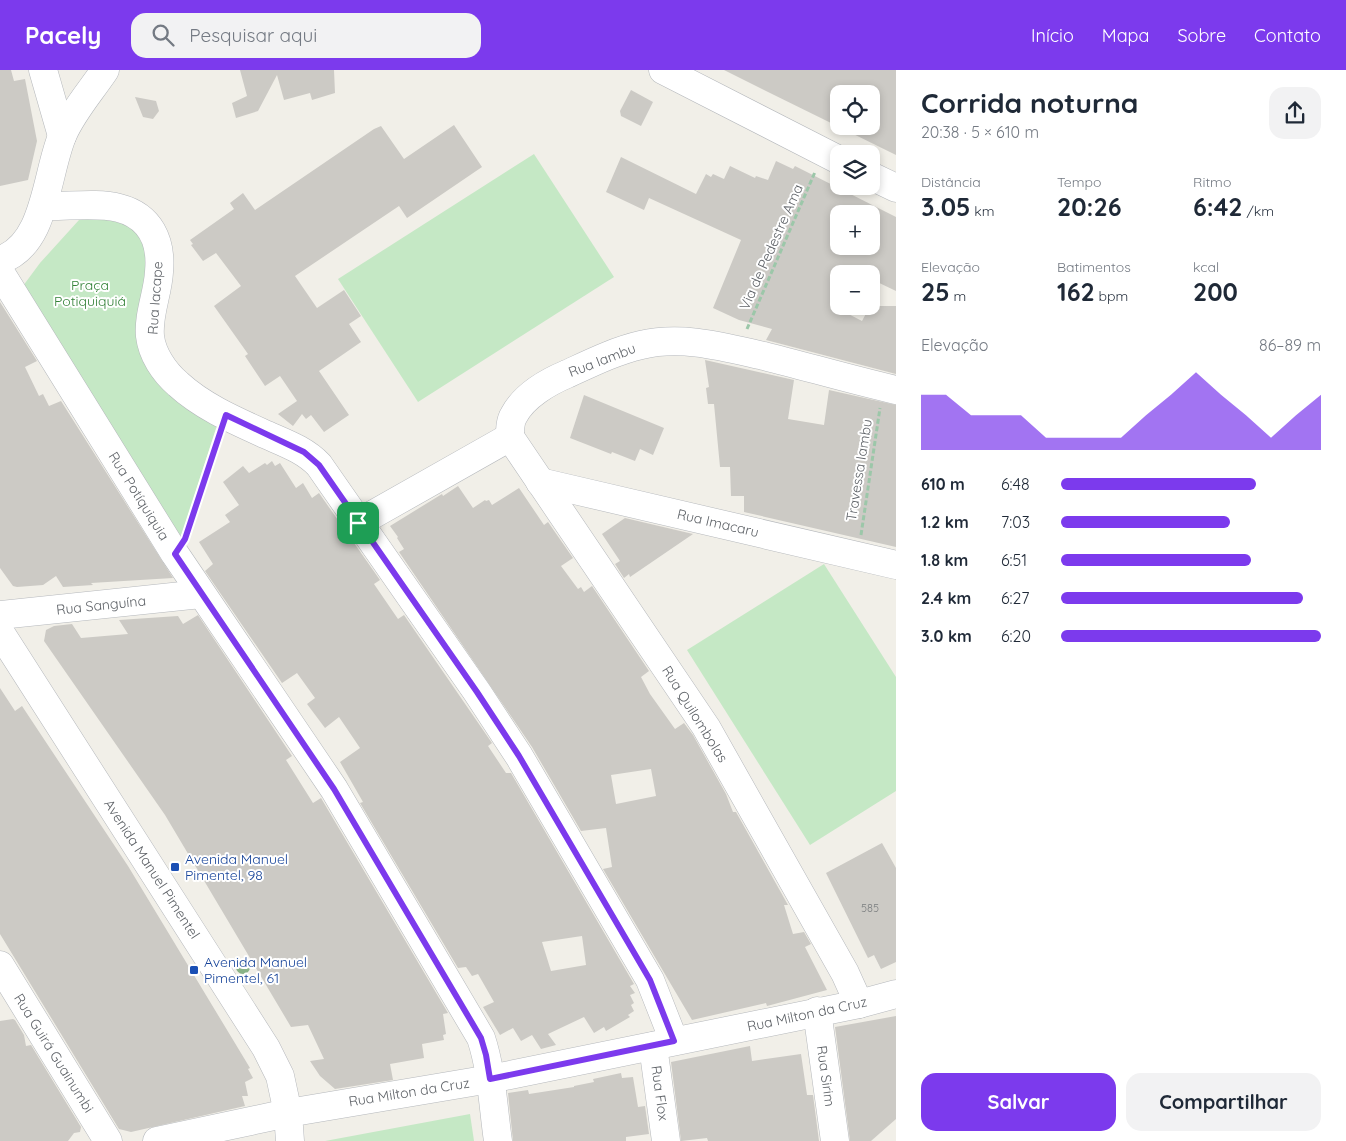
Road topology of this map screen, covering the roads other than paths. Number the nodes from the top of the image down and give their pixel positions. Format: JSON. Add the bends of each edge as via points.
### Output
{"nodes":[{"id":1,"x":42,"y":70,"type":"edge"},
{"id":2,"x":105,"y":70,"type":"edge"},
{"id":3,"x":663,"y":70,"type":"edge"},
{"id":4,"x":698,"y":80,"type":"edge"},
{"id":5,"x":62,"y":136,"type":"junction"},
{"id":6,"x":830,"y":155,"type":"edge"},
{"id":7,"x":880,"y":180,"type":"edge"},
{"id":8,"x":896,"y":188,"type":"edge"},
{"id":9,"x":43,"y":206,"type":"junction"},
{"id":10,"x":0,"y":260,"type":"edge"},
{"id":11,"x":0,"y":272,"type":"edge"},
{"id":12,"x":890,"y":388,"type":"edge"},
{"id":13,"x":510,"y":437,"type":"junction"},
{"id":14,"x":540,"y":482,"type":"junction"},
{"id":15,"x":358,"y":523,"type":"junction"},
{"id":16,"x":896,"y":565,"type":"edge"},
{"id":17,"x":202,"y":594,"type":"junction"},
{"id":18,"x":0,"y":615,"type":"edge"},
{"id":19,"x":0,"y":632,"type":"edge"},
{"id":20,"x":0,"y":965,"type":"edge"},
{"id":21,"x":7,"y":990,"type":"edge"},
{"id":22,"x":896,"y":994,"type":"edge"},
{"id":23,"x":859,"y":1004,"type":"junction"},
{"id":24,"x":817,"y":1011,"type":"junction"},
{"id":25,"x":664,"y":1044,"type":"junction"},
{"id":26,"x":490,"y":1079,"type":"junction"},
{"id":27,"x":288,"y":1113,"type":"junction"},
{"id":28,"x":108,"y":1141,"type":"edge"},
{"id":29,"x":158,"y":1141,"type":"edge"},
{"id":30,"x":290,"y":1141,"type":"edge"},
{"id":31,"x":498,"y":1141,"type":"edge"},
{"id":32,"x":666,"y":1141,"type":"edge"},
{"id":33,"x":835,"y":1141,"type":"edge"}],
"edges":[{"from":1,"to":5,"type":"street"},
{"from":2,"to":5,"type":"street"},
{"from":3,"to":4,"type":"street"},
{"from":4,"to":6,"type":"street"},
{"from":5,"to":9,"type":"street"},
{"from":7,"to":8,"type":"street"},
{"from":9,"to":10,"type":"street","via":[[25,243]]},
{"from":9,"to":15,"type":"street","name":"Rua Iacape","via":[[116,207],[136,214],[150,226],[156,238],[160,270],[150,336],[163,368],[200,402],[313,459]]},
{"from":11,"to":17,"type":"street","name":"Rua Potíquiquia"},
{"from":12,"to":13,"type":"street","name":"Rua Iambu","via":[[738,350],[688,341],[664,341],[607,356],[559,377],[534,393],[513,416]]},
{"from":13,"to":14,"type":"street","name":"Rua Quilombolas"},
{"from":13,"to":15,"type":"street"},
{"from":14,"to":16,"type":"street","name":"Rua Imacaru"},
{"from":14,"to":23,"type":"street","name":"Rua Quilombolas","via":[[706,727],[845,973]]},
{"from":15,"to":25,"type":"street","name":"Rua Iacape","via":[[519,756],[650,980]]},
{"from":17,"to":18,"type":"street","name":"Rua Sanguína"},
{"from":17,"to":26,"type":"street","name":"Rua Potíquiquia","via":[[334,789],[481,1038]]},
{"from":19,"to":27,"type":"street","name":"Avenida Manuel Pimentel","via":[[266,1048],[280,1076]]},
{"from":20,"to":21,"type":"street","name":"Rua Guirá Guainumbi"},
{"from":21,"to":28,"type":"street","name":"Rua Guirá Guainumbi"},
{"from":22,"to":23,"type":"street","name":"Rua Milton da Cruz"},
{"from":23,"to":24,"type":"street","name":"Rua Milton da Cruz"},
{"from":24,"to":25,"type":"street","name":"Rua Milton da Cruz"},
{"from":24,"to":33,"type":"street","name":"Rua Sirim"},
{"from":25,"to":26,"type":"street","name":"Rua Milton da Cruz"},
{"from":25,"to":32,"type":"street","name":"Rua Flox"},
{"from":26,"to":27,"type":"street","name":"Rua Milton da Cruz"},
{"from":26,"to":31,"type":"street","name":"Rua Potíquiquia"},
{"from":27,"to":29,"type":"street","name":"Rua Milton da Cruz"},
{"from":27,"to":30,"type":"street","name":"Avenida Manuel Pimentel"}]}
